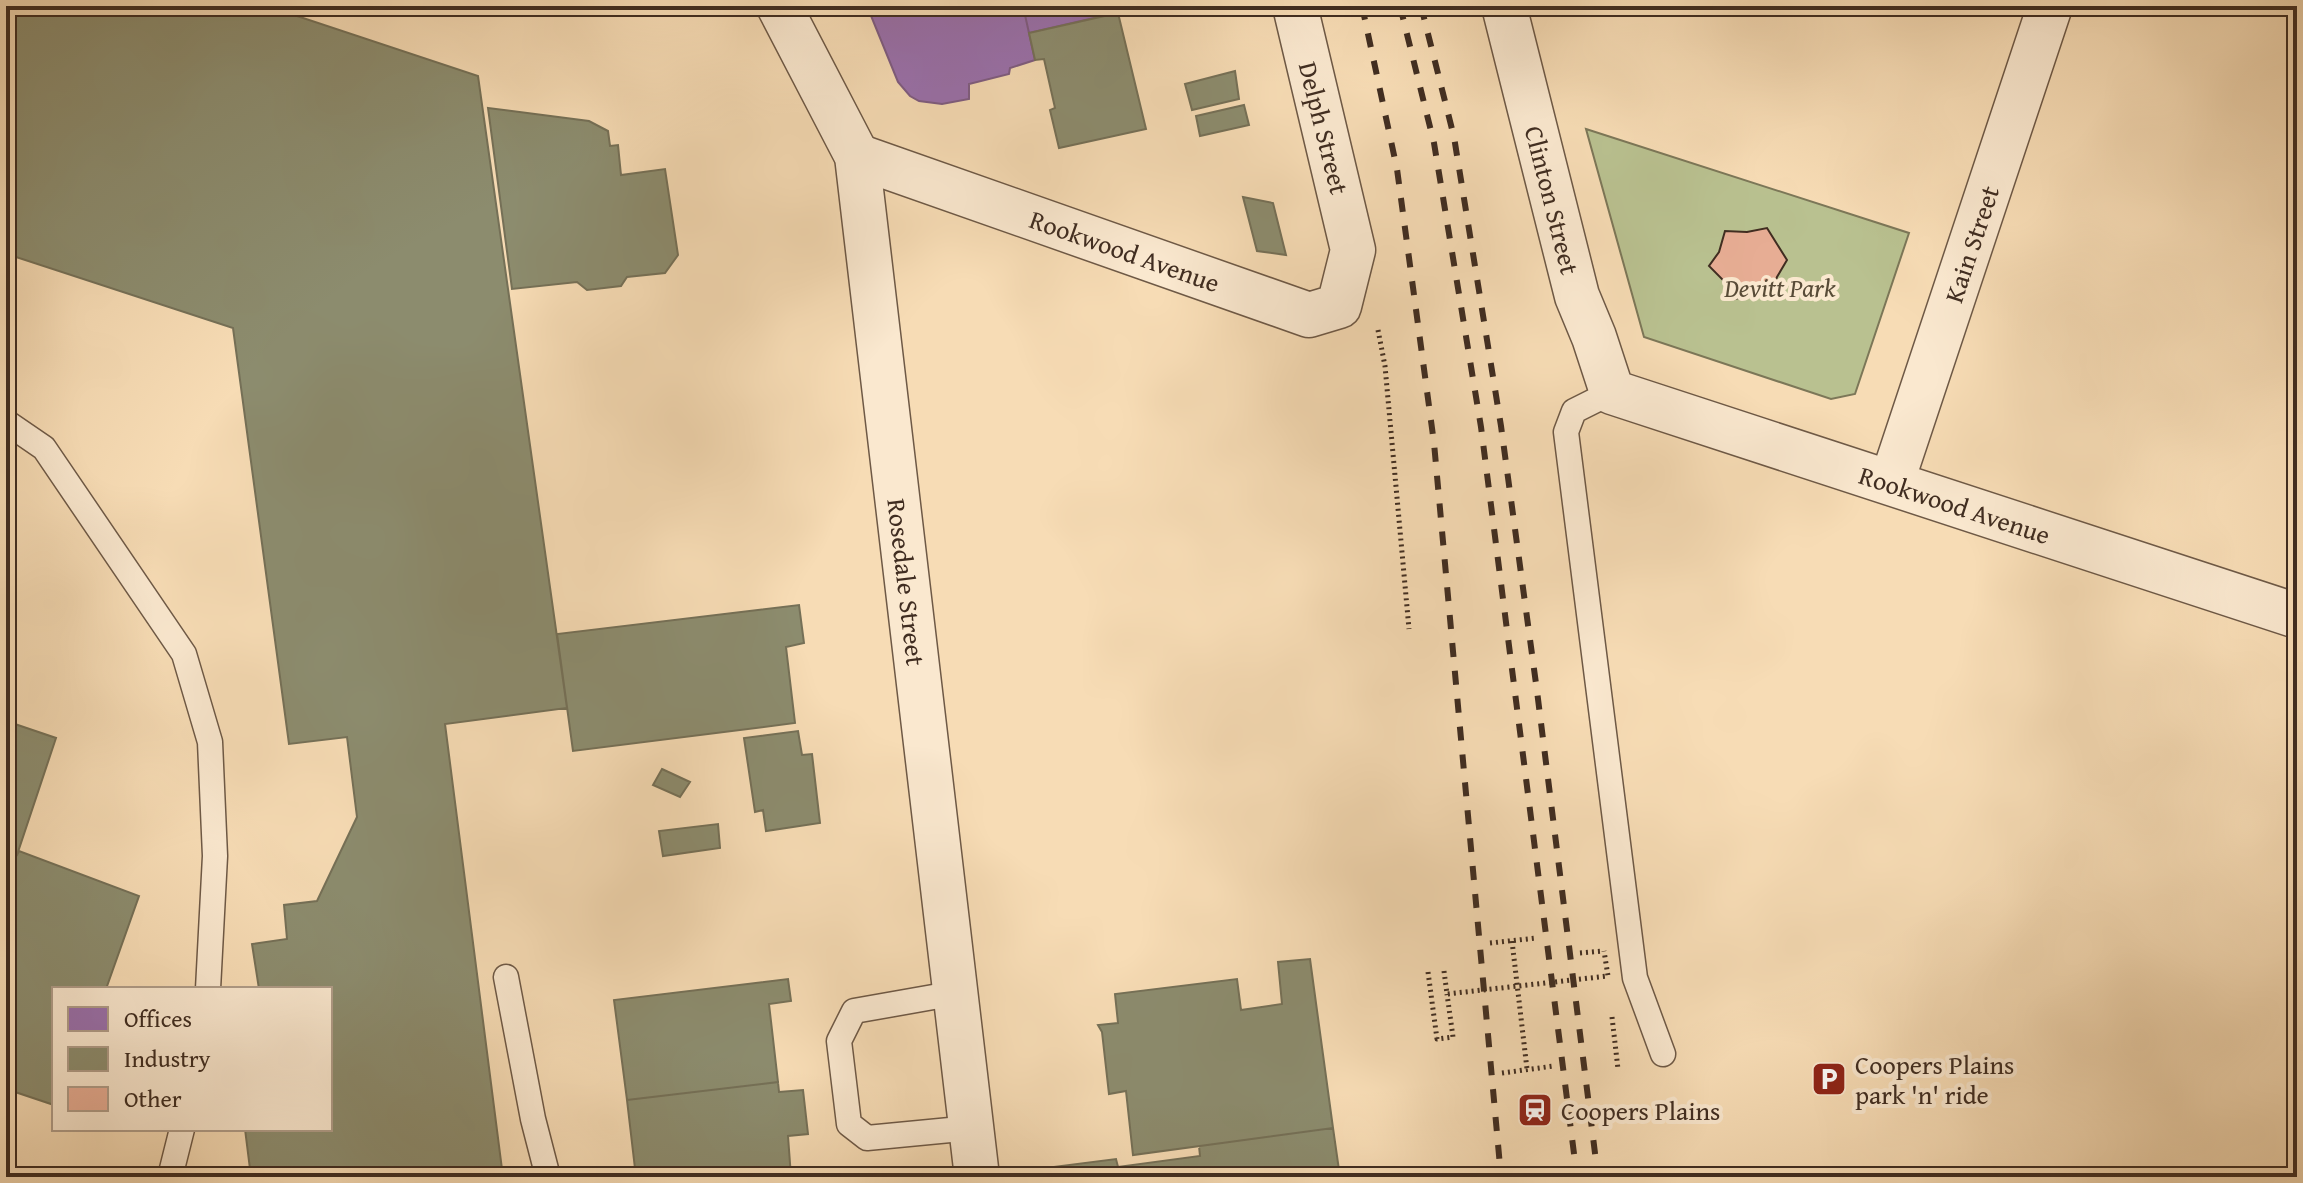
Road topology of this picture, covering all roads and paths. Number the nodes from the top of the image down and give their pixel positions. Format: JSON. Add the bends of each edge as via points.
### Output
{"nodes":[{"id":1,"x":779,"y":6,"type":"edge"},
{"id":2,"x":1295,"y":6,"type":"edge"},
{"id":3,"x":1504,"y":6,"type":"edge"},
{"id":4,"x":2050,"y":6,"type":"edge"},
{"id":5,"x":857,"y":156,"type":"junction"},
{"id":6,"x":1353,"y":250,"type":"joint"},
{"id":7,"x":1378,"y":330,"type":"dead end"},
{"id":8,"x":1612,"y":392,"type":"junction"},
{"id":9,"x":6,"y":422,"type":"edge"},
{"id":10,"x":1892,"y":481,"type":"junction"},
{"id":11,"x":2297,"y":616,"type":"edge"},
{"id":12,"x":1409,"y":629,"type":"dead end"},
{"id":13,"x":1537,"y":938,"type":"dead end"},
{"id":14,"x":1512,"y":941,"type":"junction"},
{"id":15,"x":1490,"y":943,"type":"dead end"},
{"id":16,"x":1580,"y":953,"type":"dead end"},
{"id":17,"x":1444,"y":971,"type":"dead end"},
{"id":18,"x":1428,"y":972,"type":"dead end"},
{"id":19,"x":1608,"y":976,"type":"junction"},
{"id":20,"x":506,"y":977,"type":"dead end"},
{"id":21,"x":1517,"y":986,"type":"junction"},
{"id":22,"x":208,"y":987,"type":"edge"},
{"id":23,"x":1610,"y":991,"type":"dead end"},
{"id":24,"x":956,"y":993,"type":"junction"},
{"id":25,"x":1447,"y":994,"type":"junction"},
{"id":26,"x":1611,"y":1007,"type":"dead end"},
{"id":27,"x":1663,"y":1054,"type":"dead end"},
{"id":28,"x":1554,"y":1066,"type":"dead end"},
{"id":29,"x":1527,"y":1069,"type":"junction"},
{"id":30,"x":1618,"y":1069,"type":"dead end"},
{"id":31,"x":1502,"y":1073,"type":"dead end"},
{"id":32,"x":971,"y":1128,"type":"junction"},
{"id":33,"x":182,"y":1131,"type":"edge"},
{"id":34,"x":170,"y":1177,"type":"edge"},
{"id":35,"x":548,"y":1177,"type":"edge"},
{"id":36,"x":977,"y":1177,"type":"edge"}],
"edges":[{"from":1,"to":5,"type":"street","name":"Rosedale Street"},
{"from":2,"to":6,"type":"street","name":"Delph Street"},
{"from":3,"to":8,"type":"street","name":"Clinton Street","via":[[1577,296]]},
{"from":4,"to":10,"type":"street","name":"Kain Street"},
{"from":5,"to":6,"type":"street","name":"Rookwood Avenue","via":[[1309,315],[1339,306]]},
{"from":5,"to":24,"type":"street","name":"Rosedale Street"},
{"from":7,"to":12,"type":"path"},
{"from":8,"to":10,"type":"street","name":"Rookwood Avenue"},
{"from":8,"to":27,"type":"lane","via":[[1574,411],[1566,432],[1635,978]]},
{"from":9,"to":22,"type":"lane","via":[[44,448],[184,654],[210,742],[215,856]]},
{"from":10,"to":11,"type":"street","name":"Rookwood Avenue"},
{"from":13,"to":14,"type":"path"},
{"from":14,"to":15,"type":"path"},
{"from":14,"to":21,"type":"path"},
{"from":16,"to":19,"type":"path","bridge":true,"via":[[1604,951]]},
{"from":17,"to":25,"type":"path","bridge":true},
{"from":18,"to":25,"type":"path","via":[[1437,1039],[1453,1037]]},
{"from":19,"to":21,"type":"path","bridge":true},
{"from":19,"to":23,"type":"path"},
{"from":20,"to":35,"type":"lane"},
{"from":21,"to":25,"type":"path","bridge":true},
{"from":21,"to":29,"type":"path"},
{"from":24,"to":32,"type":"street","name":"Rosedale Street"},
{"from":24,"to":32,"type":"lane","via":[[854,1011],[839,1041],[849,1124],[867,1138]]},
{"from":26,"to":30,"type":"path"},
{"from":28,"to":29,"type":"path"},
{"from":29,"to":31,"type":"path"},
{"from":32,"to":36,"type":"street","name":"Rosedale Street"},
{"from":33,"to":34,"type":"lane"}]}
